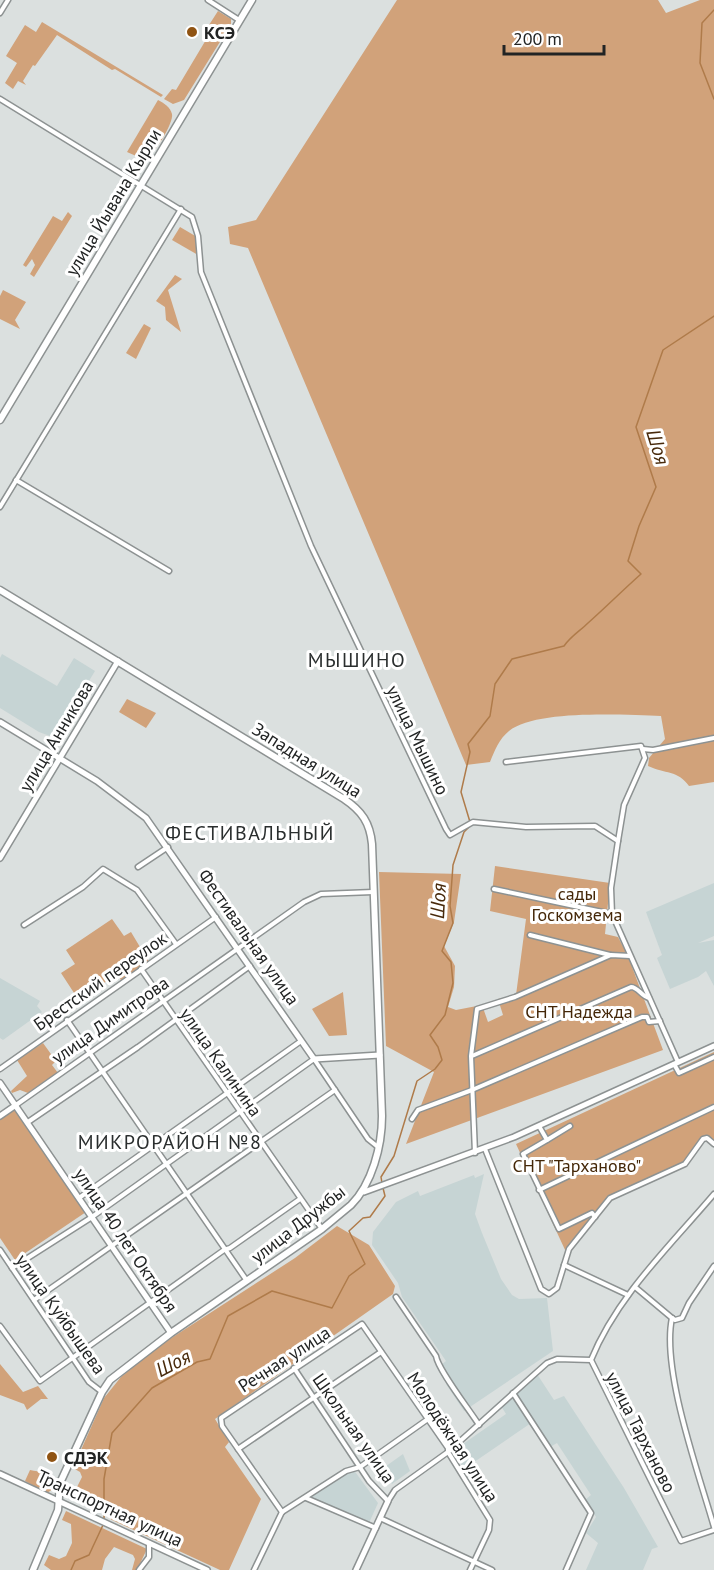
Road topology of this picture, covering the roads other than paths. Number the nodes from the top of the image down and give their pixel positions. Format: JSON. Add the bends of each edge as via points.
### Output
{"nodes":[{"id":1,"x":8,"y":0,"type":"edge"},
{"id":2,"x":207,"y":0,"type":"edge"},
{"id":3,"x":252,"y":0,"type":"edge"},
{"id":4,"x":0,"y":13,"type":"edge"},
{"id":5,"x":240,"y":21,"type":"junction"},
{"id":6,"x":0,"y":99,"type":"edge"},
{"id":7,"x":141,"y":185,"type":"junction"},
{"id":8,"x":181,"y":209,"type":"junction"},
{"id":9,"x":0,"y":420,"type":"edge"},
{"id":10,"x":16,"y":480,"type":"junction"},
{"id":11,"x":0,"y":507,"type":"edge"},
{"id":12,"x":169,"y":571,"type":"dead end"},
{"id":13,"x":0,"y":590,"type":"edge"},
{"id":14,"x":118,"y":661,"type":"junction"},
{"id":15,"x":0,"y":722,"type":"edge"},
{"id":16,"x":714,"y":738,"type":"edge"},
{"id":17,"x":643,"y":749,"type":"junction"},
{"id":18,"x":60,"y":758,"type":"junction"},
{"id":19,"x":506,"y":762,"type":"dead end"},
{"id":20,"x":618,"y":841,"type":"junction"},
{"id":21,"x":168,"y":847,"type":"junction"},
{"id":22,"x":0,"y":858,"type":"edge"},
{"id":23,"x":138,"y":867,"type":"dead end"},
{"id":24,"x":494,"y":889,"type":"dead end"},
{"id":25,"x":374,"y":892,"type":"junction"},
{"id":26,"x":612,"y":914,"type":"junction"},
{"id":27,"x":216,"y":917,"type":"junction"},
{"id":28,"x":24,"y":925,"type":"dead end"},
{"id":29,"x":530,"y":935,"type":"dead end"},
{"id":30,"x":176,"y":944,"type":"junction"},
{"id":31,"x":238,"y":948,"type":"junction"},
{"id":32,"x":611,"y":955,"type":"junction"},
{"id":33,"x":630,"y":957,"type":"junction"},
{"id":34,"x":250,"y":965,"type":"junction"},
{"id":35,"x":141,"y":969,"type":"junction"},
{"id":36,"x":650,"y":998,"type":"junction"},
{"id":37,"x":162,"y":1001,"type":"junction"},
{"id":38,"x":67,"y":1020,"type":"junction"},
{"id":39,"x":175,"y":1020,"type":"junction"},
{"id":40,"x":660,"y":1021,"type":"junction"},
{"id":41,"x":302,"y":1040,"type":"junction"},
{"id":42,"x":714,"y":1046,"type":"edge"},
{"id":43,"x":88,"y":1054,"type":"junction"},
{"id":44,"x":380,"y":1054,"type":"junction"},
{"id":45,"x":471,"y":1056,"type":"junction"},
{"id":46,"x":714,"y":1057,"type":"edge"},
{"id":47,"x":314,"y":1059,"type":"junction"},
{"id":48,"x":676,"y":1063,"type":"junction"},
{"id":49,"x":0,"y":1069,"type":"edge"},
{"id":50,"x":101,"y":1072,"type":"junction"},
{"id":51,"x":0,"y":1083,"type":"edge"},
{"id":52,"x":335,"y":1090,"type":"junction"},
{"id":53,"x":472,"y":1090,"type":"junction"},
{"id":54,"x":227,"y":1095,"type":"junction"},
{"id":55,"x":16,"y":1105,"type":"junction"},
{"id":56,"x":714,"y":1107,"type":"edge"},
{"id":57,"x":239,"y":1111,"type":"junction"},
{"id":58,"x":0,"y":1116,"type":"edge"},
{"id":59,"x":412,"y":1119,"type":"dead end"},
{"id":60,"x":28,"y":1122,"type":"junction"},
{"id":61,"x":539,"y":1126,"type":"junction"},
{"id":62,"x":570,"y":1126,"type":"dead end"},
{"id":63,"x":547,"y":1140,"type":"junction"},
{"id":64,"x":261,"y":1143,"type":"junction"},
{"id":65,"x":714,"y":1144,"type":"edge"},
{"id":66,"x":152,"y":1147,"type":"junction"},
{"id":67,"x":378,"y":1147,"type":"junction"},
{"id":68,"x":485,"y":1149,"type":"junction"},
{"id":69,"x":475,"y":1153,"type":"junction"},
{"id":70,"x":165,"y":1166,"type":"junction"},
{"id":71,"x":539,"y":1190,"type":"junction"},
{"id":72,"x":363,"y":1192,"type":"junction"},
{"id":73,"x":714,"y":1194,"type":"edge"},
{"id":74,"x":186,"y":1196,"type":"junction"},
{"id":75,"x":79,"y":1198,"type":"junction"},
{"id":76,"x":300,"y":1199,"type":"junction"},
{"id":77,"x":92,"y":1217,"type":"junction"},
{"id":78,"x":595,"y":1217,"type":"junction"},
{"id":79,"x":322,"y":1229,"type":"junction"},
{"id":80,"x":112,"y":1246,"type":"junction"},
{"id":81,"x":0,"y":1250,"type":"edge"},
{"id":82,"x":224,"y":1250,"type":"junction"},
{"id":83,"x":564,"y":1265,"type":"junction"},
{"id":84,"x":714,"y":1266,"type":"edge"},
{"id":85,"x":12,"y":1268,"type":"junction"},
{"id":86,"x":248,"y":1282,"type":"junction"},
{"id":87,"x":635,"y":1287,"type":"junction"},
{"id":88,"x":628,"y":1295,"type":"junction"},
{"id":89,"x":396,"y":1297,"type":"dead end"},
{"id":90,"x":34,"y":1300,"type":"junction"},
{"id":91,"x":151,"y":1302,"type":"junction"},
{"id":92,"x":672,"y":1318,"type":"junction"},
{"id":93,"x":362,"y":1324,"type":"joint"},
{"id":94,"x":0,"y":1326,"type":"edge"},
{"id":95,"x":171,"y":1333,"type":"junction"},
{"id":96,"x":381,"y":1352,"type":"junction"},
{"id":97,"x":73,"y":1357,"type":"junction"},
{"id":98,"x":591,"y":1360,"type":"junction"},
{"id":99,"x":294,"y":1368,"type":"junction"},
{"id":100,"x":102,"y":1392,"type":"junction"},
{"id":101,"x":513,"y":1393,"type":"junction"},
{"id":102,"x":314,"y":1398,"type":"junction"},
{"id":103,"x":428,"y":1419,"type":"junction"},
{"id":104,"x":479,"y":1425,"type":"junction"},
{"id":105,"x":238,"y":1449,"type":"junction"},
{"id":106,"x":448,"y":1452,"type":"junction"},
{"id":107,"x":360,"y":1467,"type":"junction"},
{"id":108,"x":0,"y":1474,"type":"edge"},
{"id":109,"x":60,"y":1483,"type":"junction"},
{"id":110,"x":50,"y":1497,"type":"junction"},
{"id":111,"x":306,"y":1498,"type":"junction"},
{"id":112,"x":59,"y":1501,"type":"junction"},
{"id":113,"x":388,"y":1501,"type":"junction"},
{"id":114,"x":282,"y":1512,"type":"junction"},
{"id":115,"x":380,"y":1518,"type":"junction"},
{"id":116,"x":376,"y":1528,"type":"junction"},
{"id":117,"x":714,"y":1529,"type":"edge"},
{"id":118,"x":149,"y":1542,"type":"junction"},
{"id":119,"x":474,"y":1561,"type":"junction"},
{"id":120,"x":33,"y":1570,"type":"edge"},
{"id":121,"x":139,"y":1570,"type":"edge"},
{"id":122,"x":207,"y":1570,"type":"edge"},
{"id":123,"x":254,"y":1570,"type":"edge"},
{"id":124,"x":356,"y":1570,"type":"edge"},
{"id":125,"x":470,"y":1570,"type":"edge"},
{"id":126,"x":492,"y":1570,"type":"edge"},
{"id":127,"x":566,"y":1570,"type":"edge"}],
"edges":[{"from":1,"to":4,"type":"street"},
{"from":2,"to":5,"type":"street"},
{"from":3,"to":5,"type":"main road","name":"улица Йывана Кырли"},
{"from":5,"to":7,"type":"main road","name":"улица Йывана Кырли"},
{"from":6,"to":7,"type":"street"},
{"from":7,"to":8,"type":"street"},
{"from":7,"to":9,"type":"main road","name":"улица Йывана Кырли"},
{"from":8,"to":10,"type":"street"},
{"from":8,"to":20,"type":"street","name":"улица Мышино","via":[[195,223],[203,275],[315,554],[447,832],[450,835],[477,822],[526,827],[595,826]]},
{"from":10,"to":11,"type":"street"},
{"from":10,"to":12,"type":"street"},
{"from":13,"to":14,"type":"main road","name":"Западная улица"},
{"from":14,"to":18,"type":"street","name":"улица Анникова"},
{"from":14,"to":25,"type":"main road","name":"Западная улица","via":[[355,806],[370,829]]},
{"from":15,"to":18,"type":"street","name":"Фестивальная улица"},
{"from":16,"to":17,"type":"street"},
{"from":17,"to":19,"type":"street","via":[[637,746]]},
{"from":17,"to":20,"type":"street","via":[[645,758],[624,805]]},
{"from":18,"to":21,"type":"street","name":"Фестивальная улица","via":[[117,795]]},
{"from":18,"to":22,"type":"street","name":"улица Анникова"},
{"from":20,"to":26,"type":"street","via":[[611,888]]},
{"from":21,"to":23,"type":"street"},
{"from":21,"to":27,"type":"street","name":"Фестивальная улица"},
{"from":24,"to":26,"type":"street"},
{"from":25,"to":31,"type":"street","name":"улица Димитрова","via":[[321,894]]},
{"from":25,"to":44,"type":"main road","name":"Западная улица"},
{"from":26,"to":33,"type":"street"},
{"from":27,"to":30,"type":"street","name":"Брестский переулок"},
{"from":27,"to":31,"type":"street","name":"Фестивальная улица"},
{"from":28,"to":30,"type":"street","via":[[83,887],[103,869],[137,890]]},
{"from":29,"to":32,"type":"street"},
{"from":30,"to":35,"type":"street","name":"Брестский переулок"},
{"from":31,"to":34,"type":"street","name":"Фестивальная улица"},
{"from":31,"to":37,"type":"street","name":"улица Димитрова"},
{"from":32,"to":33,"type":"street"},
{"from":32,"to":45,"type":"street","via":[[515,997],[477,1009]]},
{"from":33,"to":36,"type":"street"},
{"from":34,"to":39,"type":"street"},
{"from":34,"to":41,"type":"street","name":"Фестивальная улица"},
{"from":35,"to":37,"type":"street","name":"улица Калинина"},
{"from":35,"to":38,"type":"street","name":"Брестский переулок"},
{"from":36,"to":40,"type":"street"},
{"from":36,"to":45,"type":"street","via":[[631,987]]},
{"from":37,"to":39,"type":"street","name":"улица Калинина"},
{"from":37,"to":43,"type":"street","name":"улица Димитрова"},
{"from":38,"to":43,"type":"street"},
{"from":38,"to":49,"type":"street","name":"Брестский переулок"},
{"from":39,"to":50,"type":"street"},
{"from":39,"to":54,"type":"street","name":"улица Калинина"},
{"from":40,"to":48,"type":"street"},
{"from":40,"to":53,"type":"street","via":[[649,1022],[642,1017]]},
{"from":41,"to":47,"type":"street","name":"Фестивальная улица"},
{"from":41,"to":54,"type":"street"},
{"from":42,"to":48,"type":"street","name":"улица Дружбы"},
{"from":43,"to":50,"type":"street"},
{"from":43,"to":55,"type":"street","name":"улица Димитрова"},
{"from":44,"to":47,"type":"street"},
{"from":44,"to":67,"type":"main road","name":"Западная улица","via":[[382,1116]]},
{"from":45,"to":53,"type":"street"},
{"from":46,"to":48,"type":"street","via":[[679,1073]]},
{"from":47,"to":52,"type":"street","name":"Фестивальная улица"},
{"from":47,"to":57,"type":"street"},
{"from":48,"to":61,"type":"street","name":"улица Дружбы"},
{"from":50,"to":60,"type":"street"},
{"from":50,"to":66,"type":"street"},
{"from":51,"to":55,"type":"street","name":"улица 40 лет Октября"},
{"from":52,"to":64,"type":"street"},
{"from":52,"to":67,"type":"street","name":"Фестивальная улица","via":[[368,1139]]},
{"from":53,"to":59,"type":"street","via":[[418,1110]]},
{"from":53,"to":69,"type":"street"},
{"from":54,"to":57,"type":"street","name":"улица Калинина"},
{"from":54,"to":66,"type":"street"},
{"from":55,"to":58,"type":"street","name":"улица Димитрова"},
{"from":55,"to":60,"type":"street","name":"улица 40 лет Октября"},
{"from":56,"to":71,"type":"street"},
{"from":57,"to":64,"type":"street","name":"улица Калинина"},
{"from":57,"to":70,"type":"street"},
{"from":60,"to":75,"type":"street","name":"улица 40 лет Октября"},
{"from":61,"to":63,"type":"street"},
{"from":61,"to":68,"type":"street","name":"улица Дружбы"},
{"from":62,"to":63,"type":"street"},
{"from":63,"to":71,"type":"street","via":[[523,1154]]},
{"from":64,"to":74,"type":"street"},
{"from":64,"to":76,"type":"street","name":"улица Калинина"},
{"from":65,"to":78,"type":"street","via":[[703,1139],[685,1164],[616,1195]]},
{"from":66,"to":70,"type":"street"},
{"from":66,"to":75,"type":"street"},
{"from":67,"to":72,"type":"main road","name":"Западная улица"},
{"from":68,"to":69,"type":"street","name":"улица Дружбы"},
{"from":68,"to":83,"type":"street","via":[[546,1294],[554,1292]]},
{"from":69,"to":72,"type":"street","name":"улица Дружбы"},
{"from":70,"to":74,"type":"street"},
{"from":70,"to":77,"type":"street"},
{"from":71,"to":78,"type":"street","via":[[559,1229],[592,1213]]},
{"from":72,"to":79,"type":"main road","name":"улица Дружбы"},
{"from":73,"to":87,"type":"street","name":"улица Тарханово"},
{"from":74,"to":80,"type":"street"},
{"from":74,"to":82,"type":"street"},
{"from":75,"to":77,"type":"street","name":"улица 40 лет Октября"},
{"from":76,"to":79,"type":"street","name":"улица Калинина"},
{"from":76,"to":82,"type":"street"},
{"from":77,"to":80,"type":"street","name":"улица 40 лет Октября"},
{"from":77,"to":85,"type":"street"},
{"from":78,"to":83,"type":"street","via":[[569,1249]]},
{"from":79,"to":86,"type":"main road","name":"улица Дружбы"},
{"from":80,"to":90,"type":"street"},
{"from":80,"to":91,"type":"street","name":"улица 40 лет Октября"},
{"from":81,"to":85,"type":"street","name":"улица Куйбышева"},
{"from":82,"to":86,"type":"street"},
{"from":82,"to":91,"type":"street"},
{"from":83,"to":88,"type":"street"},
{"from":84,"to":92,"type":"street","via":[[682,1318]]},
{"from":85,"to":90,"type":"street","name":"улица Куйбышева"},
{"from":86,"to":95,"type":"main road","name":"улица Дружбы"},
{"from":87,"to":88,"type":"street","name":"улица Тарханово"},
{"from":87,"to":92,"type":"street"},
{"from":88,"to":98,"type":"street","name":"улица Тарханово","via":[[602,1332]]},
{"from":89,"to":104,"type":"street"},
{"from":90,"to":97,"type":"street","name":"улица Куйбышева"},
{"from":91,"to":95,"type":"street","name":"улица 40 лет Октября"},
{"from":91,"to":97,"type":"street"},
{"from":92,"to":117,"type":"street","via":[[669,1352]]},
{"from":93,"to":96,"type":"street","name":"Молодёжная улица"},
{"from":93,"to":99,"type":"street","name":"Речная улица"},
{"from":94,"to":97,"type":"street","via":[[40,1381]]},
{"from":95,"to":100,"type":"main road","name":"улица Дружбы","via":[[122,1369]]},
{"from":96,"to":102,"type":"street"},
{"from":96,"to":103,"type":"street","name":"Молодёжная улица"},
{"from":97,"to":100,"type":"street","name":"улица Куйбышева","via":[[89,1382]]},
{"from":98,"to":101,"type":"street","via":[[557,1359],[535,1372]]},
{"from":98,"to":117,"type":"street","name":"улица Тарханово","via":[[681,1542]]},
{"from":99,"to":102,"type":"street","name":"Школьная улица"},
{"from":99,"to":105,"type":"street","name":"Речная улица","via":[[221,1418]]},
{"from":100,"to":109,"type":"main road","name":"улица Дружбы"},
{"from":101,"to":104,"type":"street"},
{"from":101,"to":127,"type":"street","via":[[591,1513]]},
{"from":102,"to":105,"type":"street"},
{"from":102,"to":107,"type":"street","name":"Школьная улица"},
{"from":103,"to":106,"type":"street","name":"Молодёжная улица"},
{"from":103,"to":107,"type":"street"},
{"from":104,"to":106,"type":"street"},
{"from":105,"to":114,"type":"street"},
{"from":106,"to":113,"type":"street","via":[[395,1490]]},
{"from":106,"to":119,"type":"street","name":"Молодёжная улица","via":[[490,1520]]},
{"from":107,"to":111,"type":"street","via":[[346,1471]]},
{"from":107,"to":113,"type":"street","name":"Школьная улица"},
{"from":108,"to":110,"type":"street","name":"Транспортная улица"},
{"from":109,"to":110,"type":"street"},
{"from":109,"to":112,"type":"main road","name":"улица Дружбы"},
{"from":110,"to":112,"type":"street","name":"Транспортная улица"},
{"from":111,"to":114,"type":"street"},
{"from":111,"to":116,"type":"street"},
{"from":112,"to":118,"type":"street","name":"Транспортная улица"},
{"from":112,"to":120,"type":"main road","name":"улица Дружбы"},
{"from":113,"to":115,"type":"street","name":"Школьная улица"},
{"from":114,"to":123,"type":"street"},
{"from":115,"to":116,"type":"street","name":"Школьная улица"},
{"from":115,"to":119,"type":"street"},
{"from":116,"to":124,"type":"street","name":"Школьная улица"},
{"from":118,"to":121,"type":"street","via":[[149,1557]]},
{"from":118,"to":122,"type":"street","name":"Транспортная улица"},
{"from":119,"to":125,"type":"street","name":"Молодёжная улица"},
{"from":119,"to":126,"type":"street"}]}
